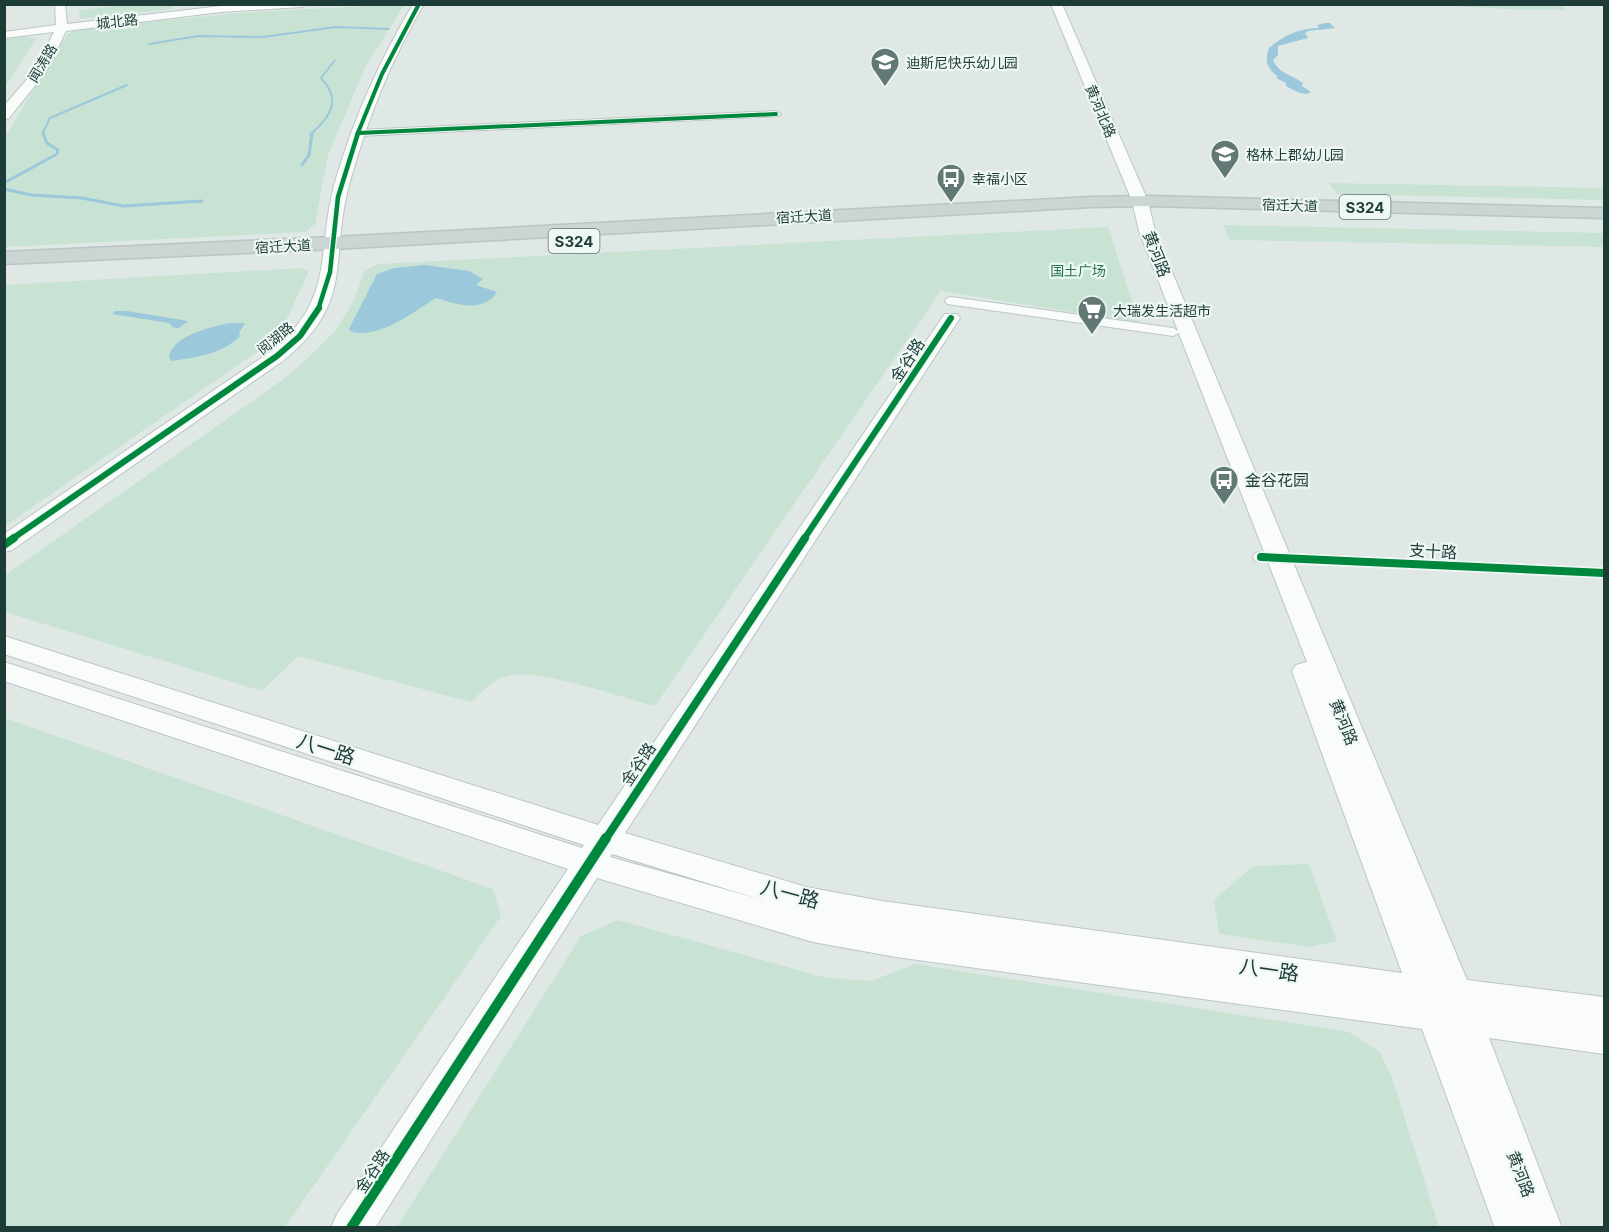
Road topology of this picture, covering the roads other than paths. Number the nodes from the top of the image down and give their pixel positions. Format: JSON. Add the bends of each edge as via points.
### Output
{"nodes":[{"id":1,"x":60,"y":4,"type":"edge"},
{"id":2,"x":302,"y":4,"type":"edge"},
{"id":3,"x":419,"y":4,"type":"edge"},
{"id":4,"x":1048,"y":4,"type":"edge"},
{"id":5,"x":1056,"y":4,"type":"edge"},
{"id":6,"x":62,"y":27,"type":"junction"},
{"id":7,"x":4,"y":35,"type":"edge"},
{"id":8,"x":776,"y":114,"type":"dead end"},
{"id":9,"x":4,"y":115,"type":"edge"},
{"id":10,"x":359,"y":133,"type":"junction"},
{"id":11,"x":1135,"y":209,"type":"junction"},
{"id":12,"x":1605,"y":213,"type":"edge"},
{"id":13,"x":1605,"y":225,"type":"edge"},
{"id":14,"x":332,"y":249,"type":"junction"},
{"id":15,"x":4,"y":258,"type":"edge"},
{"id":16,"x":4,"y":269,"type":"edge"},
{"id":17,"x":951,"y":310,"type":"joint"},
{"id":18,"x":1173,"y":332,"type":"junction"},
{"id":19,"x":4,"y":545,"type":"edge"},
{"id":20,"x":1269,"y":558,"type":"junction"},
{"id":21,"x":1605,"y":573,"type":"edge"},
{"id":22,"x":4,"y":645,"type":"edge"},
{"id":23,"x":4,"y":671,"type":"edge"},
{"id":24,"x":597,"y":851,"type":"junction"},
{"id":25,"x":1446,"y":1006,"type":"junction"},
{"id":26,"x":1605,"y":1012,"type":"edge"},
{"id":27,"x":1605,"y":1038,"type":"edge"},
{"id":28,"x":351,"y":1227,"type":"edge"},
{"id":29,"x":1515,"y":1227,"type":"edge"},
{"id":30,"x":1542,"y":1227,"type":"edge"}],
"edges":[{"from":1,"to":6,"type":"main road","name":"闻涛路"},
{"from":2,"to":6,"type":"main road","name":"城北路"},
{"from":3,"to":10,"type":"main road","name":"阅湖路","via":[[382,69]]},
{"from":4,"to":11,"type":"main road","name":"黄河北路"},
{"from":5,"to":11,"type":"main road","name":"黄河北路"},
{"from":6,"to":7,"type":"main road","name":"城北路"},
{"from":6,"to":9,"type":"main road","name":"闻涛路","via":[[40,72]]},
{"from":8,"to":10,"type":"street"},
{"from":10,"to":14,"type":"main road","name":"阅湖路","via":[[338,199]]},
{"from":11,"to":12,"type":"main road","name":"宿迁大道","number":"S324"},
{"from":11,"to":13,"type":"main road","name":"宿迁大道","number":"S324"},
{"from":11,"to":14,"type":"main road","name":"宿迁大道","number":"S324","via":[[525,243]]},
{"from":11,"to":18,"type":"main road","name":"黄河路"},
{"from":11,"to":20,"type":"main road","name":"黄河路"},
{"from":14,"to":15,"type":"main road","name":"宿迁大道","number":"S324"},
{"from":14,"to":16,"type":"main road","name":"宿迁大道","number":"S324"},
{"from":14,"to":19,"type":"main road","name":"阅湖路","via":[[331,274],[322,301],[313,321],[293,344]]},
{"from":17,"to":18,"type":"street"},
{"from":17,"to":24,"type":"main road","name":"金谷路"},
{"from":18,"to":20,"type":"main road","name":"黄河路"},
{"from":20,"to":21,"type":"street","name":"支十路"},
{"from":20,"to":25,"type":"main road","name":"黄河路"},
{"from":22,"to":24,"type":"main road","name":"八一路"},
{"from":23,"to":24,"type":"main road","name":"八一路"},
{"from":24,"to":25,"type":"main road","name":"八一路","via":[[813,928],[837,933],[907,945]]},
{"from":24,"to":28,"type":"main road","name":"金谷路"},
{"from":25,"to":26,"type":"main road","name":"八一路"},
{"from":25,"to":27,"type":"main road","name":"八一路"},
{"from":25,"to":29,"type":"main road","name":"黄河路"},
{"from":25,"to":30,"type":"main road","name":"黄河路"}]}
